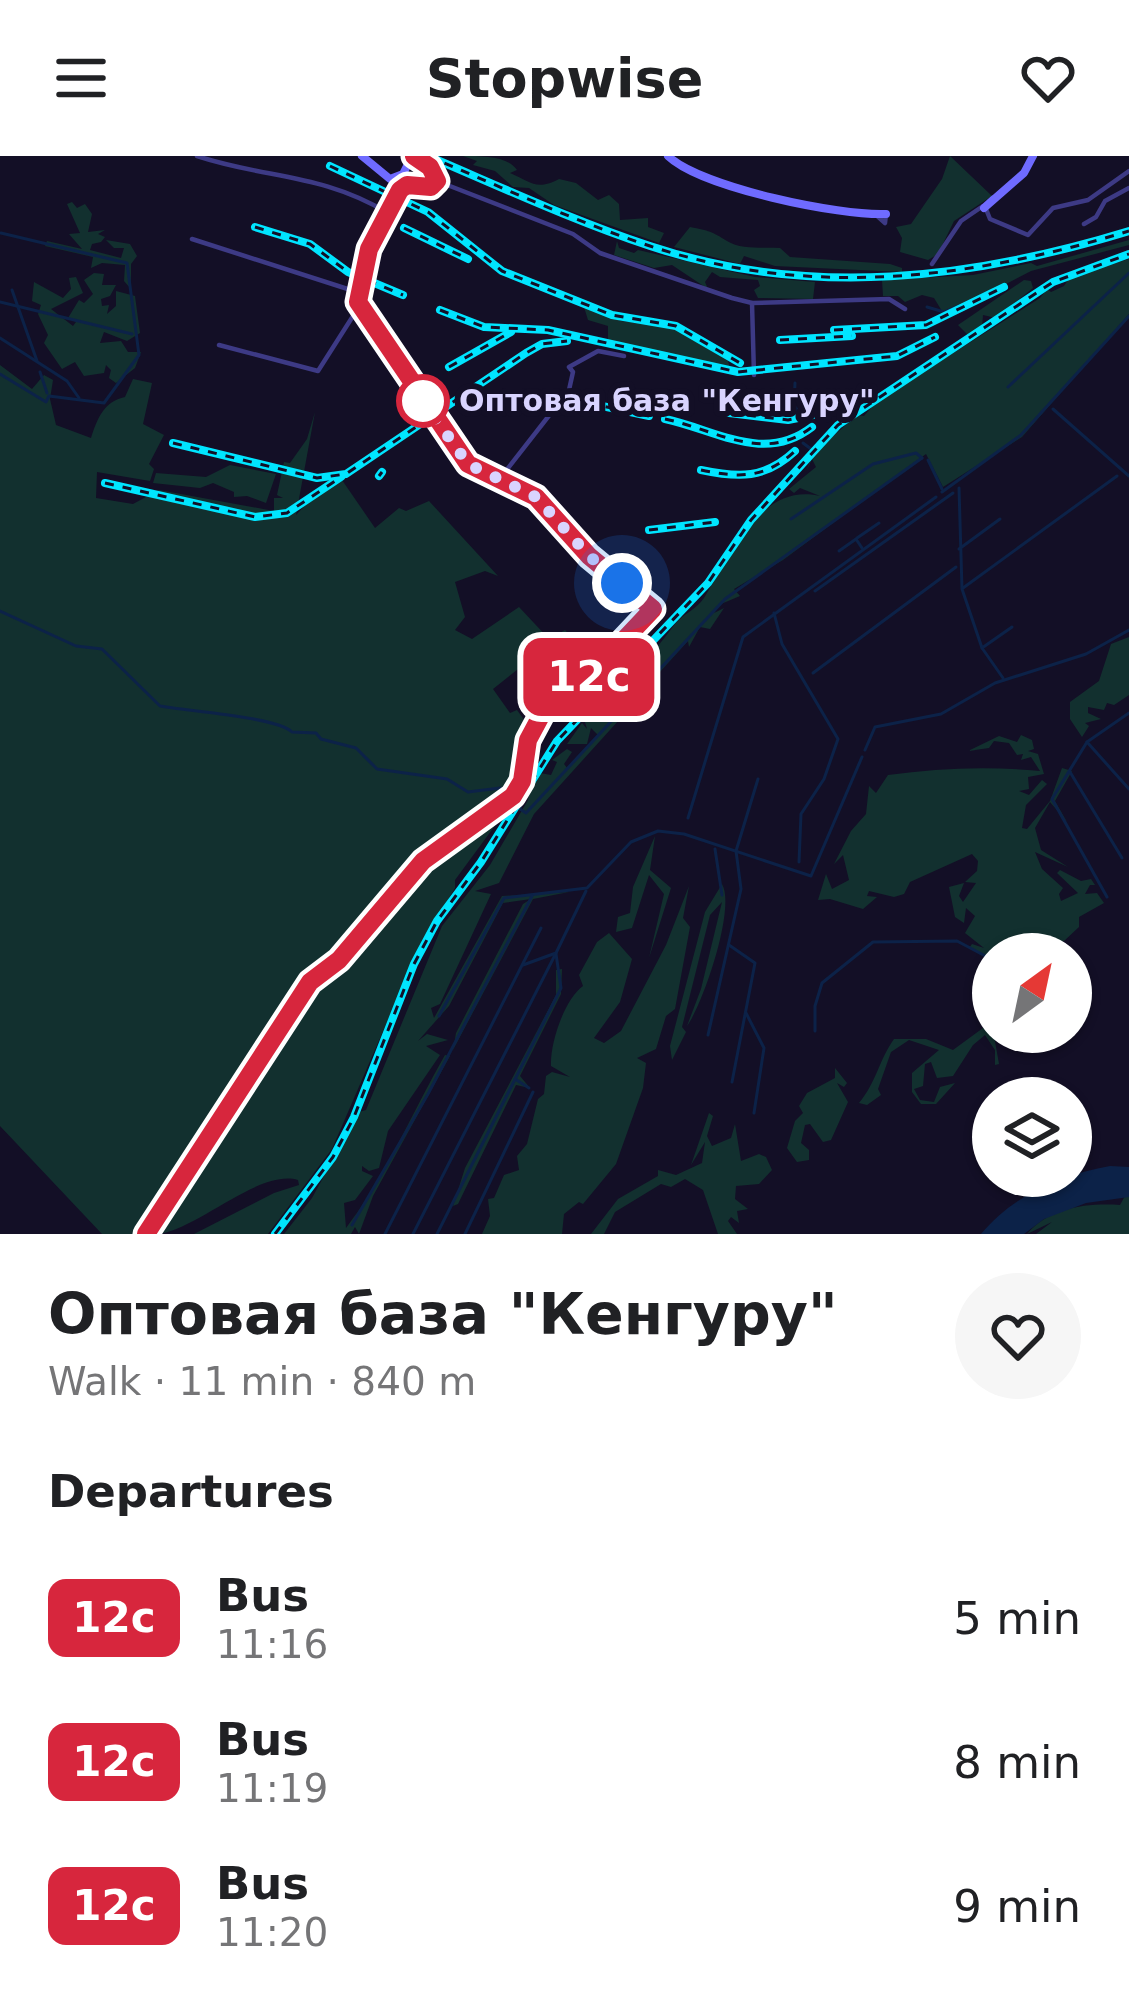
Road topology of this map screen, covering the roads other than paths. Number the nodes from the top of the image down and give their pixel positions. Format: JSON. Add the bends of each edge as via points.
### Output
{"nodes":[{"id":1,"x":197,"y":156,"type":"edge"},
{"id":2,"x":668,"y":156,"type":"edge"},
{"id":3,"x":1034,"y":156,"type":"edge"},
{"id":4,"x":370,"y":157,"type":"edge"},
{"id":5,"x":412,"y":158,"type":"edge"},
{"id":6,"x":1129,"y":171,"type":"edge"},
{"id":7,"x":437,"y":181,"type":"junction"},
{"id":8,"x":1129,"y":188,"type":"edge"},
{"id":9,"x":985,"y":207,"type":"junction"},
{"id":10,"x":388,"y":213,"type":"junction"},
{"id":11,"x":881,"y":214,"type":"dead end"},
{"id":12,"x":1084,"y":224,"type":"dead end"},
{"id":13,"x":192,"y":239,"type":"dead end"},
{"id":14,"x":932,"y":264,"type":"dead end"},
{"id":15,"x":357,"y":292,"type":"junction"},
{"id":16,"x":752,"y":303,"type":"junction"},
{"id":17,"x":359,"y":305,"type":"junction"},
{"id":18,"x":905,"y":309,"type":"dead end"},
{"id":19,"x":219,"y":344,"type":"dead end"},
{"id":20,"x":624,"y":356,"type":"dead end"},
{"id":21,"x":754,"y":375,"type":"dead end"},
{"id":22,"x":498,"y":481,"type":"junction"},
{"id":23,"x":146,"y":1234,"type":"edge"}],
"edges":[{"from":1,"to":10,"type":"street","via":[[319,181]]},
{"from":2,"to":11,"type":"main road","via":[[805,206]]},
{"from":3,"to":9,"type":"main road"},
{"from":4,"to":5,"type":"main road","via":[[382,176],[400,176]]},
{"from":5,"to":7,"type":"main road"},
{"from":6,"to":9,"type":"street","via":[[1088,200],[1053,208],[1028,235],[985,215]]},
{"from":7,"to":10,"type":"main road","via":[[404,186]]},
{"from":7,"to":16,"type":"street","via":[[573,234],[600,254]]},
{"from":8,"to":12,"type":"street"},
{"from":9,"to":14,"type":"street","via":[[961,221]]},
{"from":10,"to":15,"type":"main road"},
{"from":13,"to":15,"type":"street"},
{"from":15,"to":17,"type":"main road"},
{"from":16,"to":18,"type":"street","via":[[889,299]]},
{"from":16,"to":21,"type":"street"},
{"from":17,"to":19,"type":"street","via":[[318,371]]},
{"from":17,"to":22,"type":"main road","via":[[461,458]]},
{"from":20,"to":22,"type":"street","via":[[598,352],[569,367],[569,390]]},
{"from":22,"to":23,"type":"main road","via":[[536,497],[652,613],[543,712],[519,787],[506,802],[423,861],[339,960],[310,982]]}]}
